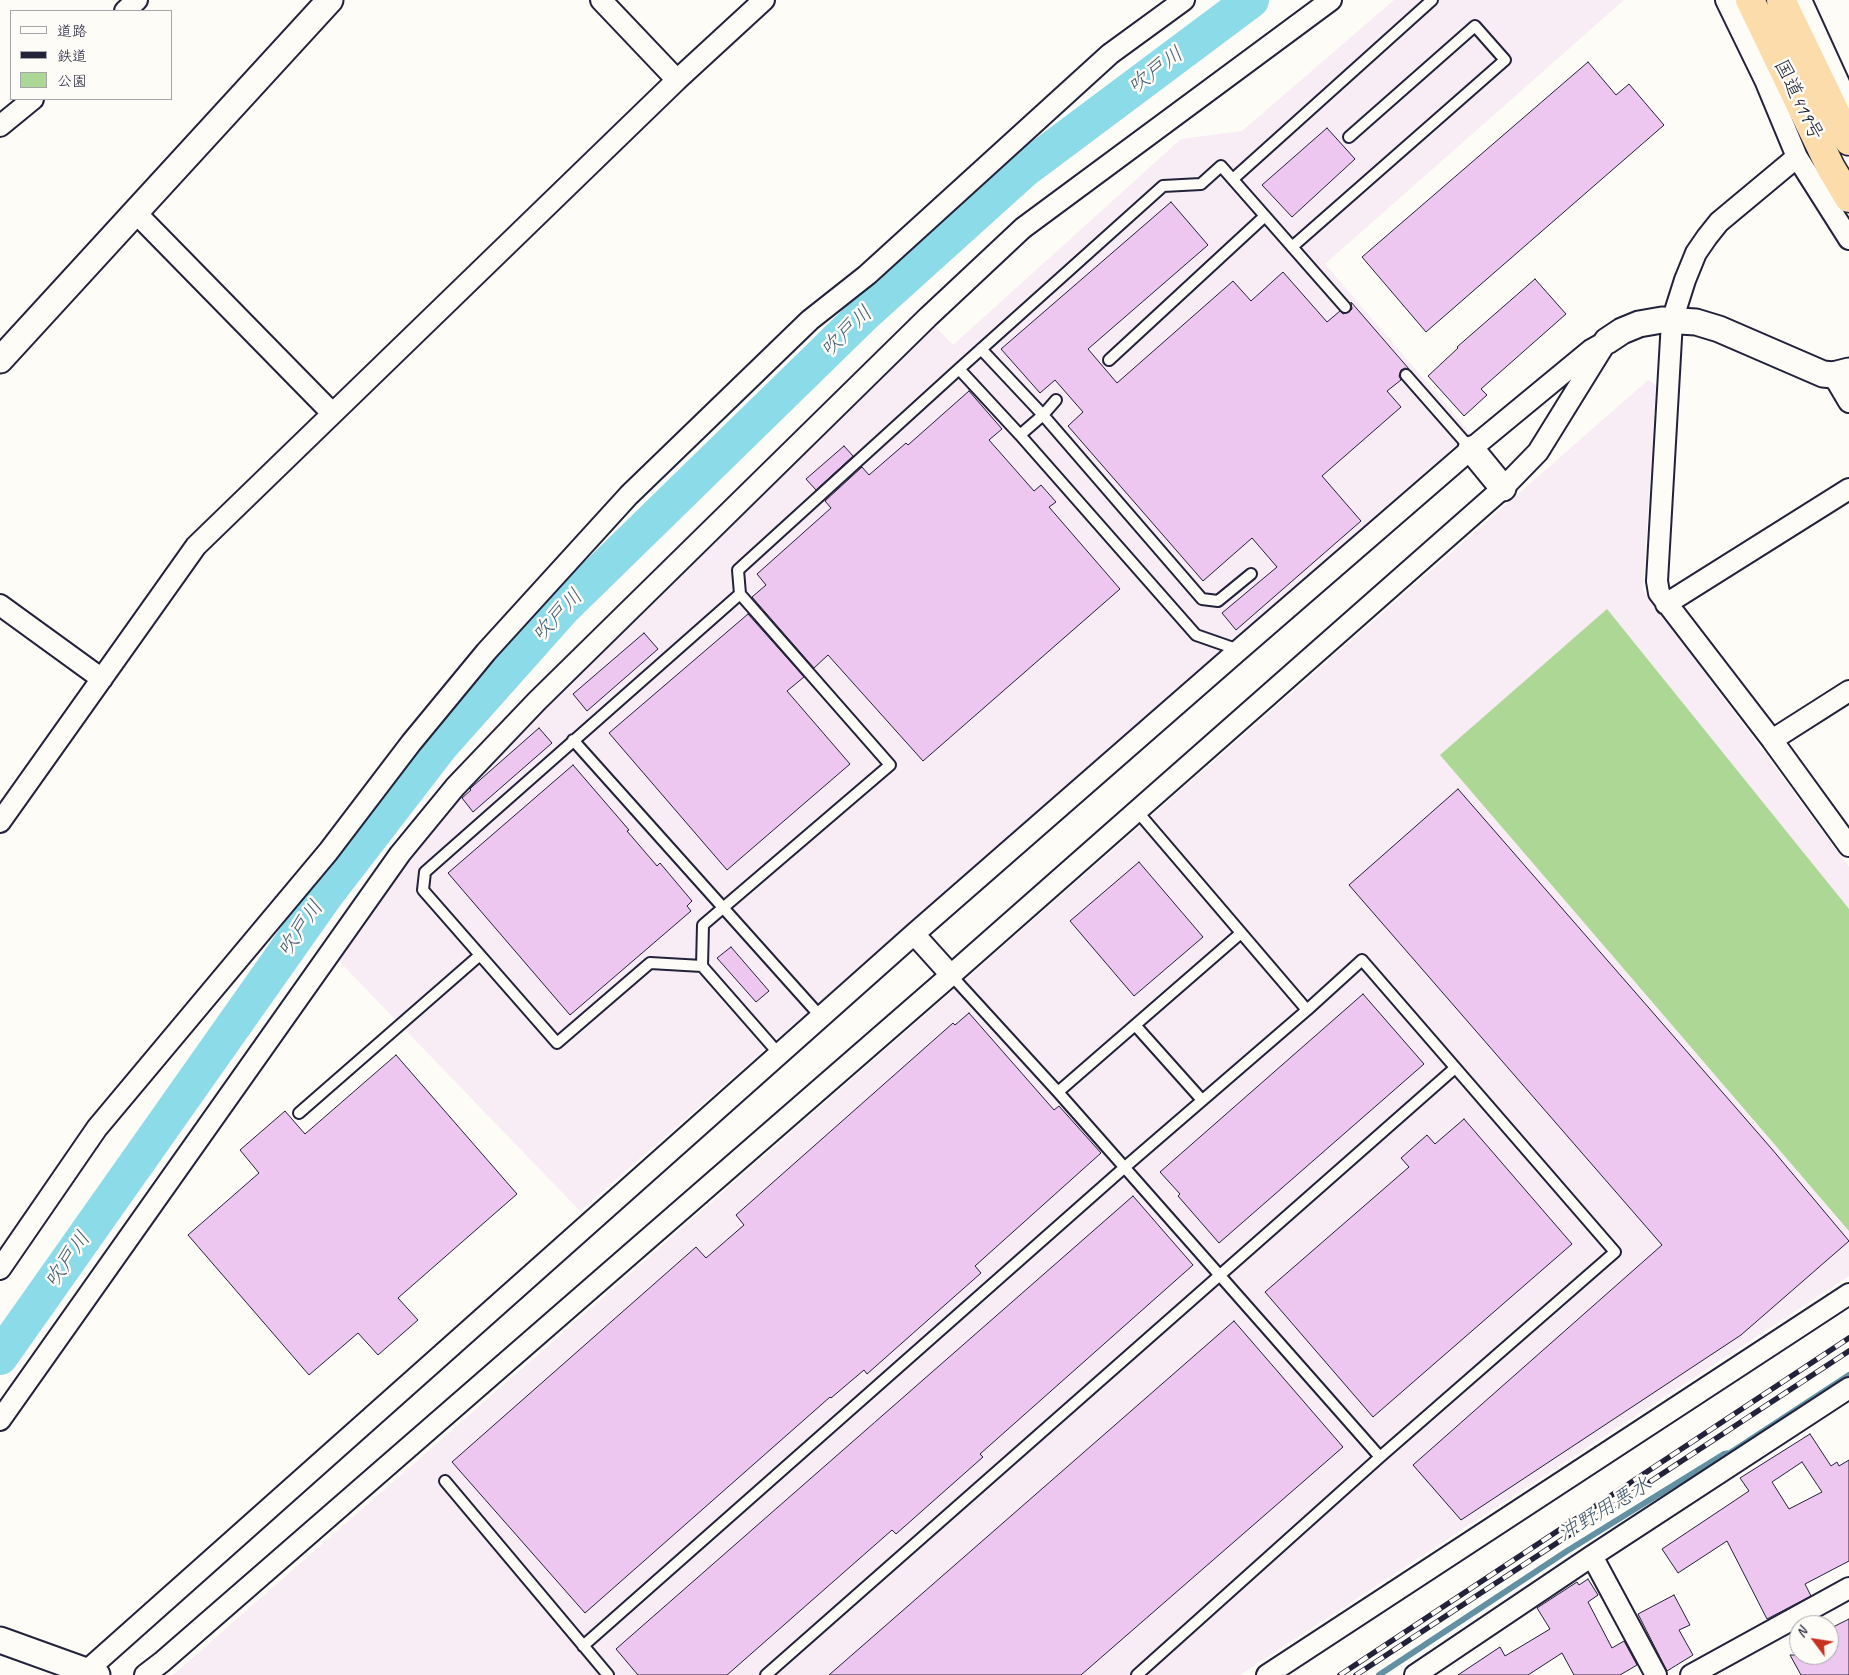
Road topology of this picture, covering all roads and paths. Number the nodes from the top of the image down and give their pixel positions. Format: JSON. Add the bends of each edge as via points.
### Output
{"nodes":[{"id":1,"x":137,"y":0,"type":"edge"},
{"id":2,"x":330,"y":0,"type":"edge"},
{"id":3,"x":601,"y":0,"type":"edge"},
{"id":4,"x":764,"y":0,"type":"edge"},
{"id":5,"x":1184,"y":0,"type":"edge"},
{"id":6,"x":1331,"y":0,"type":"edge"},
{"id":7,"x":1432,"y":0,"type":"edge"},
{"id":8,"x":1726,"y":0,"type":"edge"},
{"id":9,"x":1750,"y":0,"type":"edge"},
{"id":10,"x":1798,"y":1,"type":"edge"},
{"id":11,"x":126,"y":10,"type":"edge"},
{"id":12,"x":677,"y":80,"type":"junction"},
{"id":13,"x":32,"y":100,"type":"edge"},
{"id":14,"x":1849,"y":105,"type":"edge"},
{"id":15,"x":0,"y":126,"type":"edge"},
{"id":16,"x":1349,"y":137,"type":"dead end"},
{"id":17,"x":1849,"y":141,"type":"edge"},
{"id":18,"x":1797,"y":157,"type":"junction"},
{"id":19,"x":1234,"y":179,"type":"junction"},
{"id":20,"x":1849,"y":198,"type":"edge"},
{"id":21,"x":135,"y":212,"type":"junction"},
{"id":22,"x":1265,"y":216,"type":"junction"},
{"id":23,"x":1849,"y":239,"type":"edge"},
{"id":24,"x":1292,"y":248,"type":"junction"},
{"id":25,"x":1345,"y":307,"type":"dead end"},
{"id":26,"x":1672,"y":321,"type":"junction"},
{"id":27,"x":1607,"y":341,"type":"junction"},
{"id":28,"x":981,"y":349,"type":"junction"},
{"id":29,"x":0,"y":360,"type":"edge"},
{"id":30,"x":1109,"y":360,"type":"dead end"},
{"id":31,"x":959,"y":369,"type":"junction"},
{"id":32,"x":1841,"y":373,"type":"edge"},
{"id":33,"x":1406,"y":375,"type":"dead end"},
{"id":34,"x":1056,"y":400,"type":"dead end"},
{"id":35,"x":1849,"y":402,"type":"edge"},
{"id":36,"x":332,"y":413,"type":"junction"},
{"id":37,"x":1042,"y":415,"type":"junction"},
{"id":38,"x":1020,"y":435,"type":"junction"},
{"id":39,"x":1471,"y":449,"type":"junction"},
{"id":40,"x":1503,"y":488,"type":"junction"},
{"id":41,"x":1849,"y":490,"type":"edge"},
{"id":42,"x":1251,"y":574,"type":"dead end"},
{"id":43,"x":740,"y":594,"type":"junction"},
{"id":44,"x":1666,"y":604,"type":"junction"},
{"id":45,"x":0,"y":605,"type":"edge"},
{"id":46,"x":1239,"y":650,"type":"junction"},
{"id":47,"x":102,"y":679,"type":"junction"},
{"id":48,"x":1849,"y":691,"type":"edge"},
{"id":49,"x":573,"y":740,"type":"junction"},
{"id":50,"x":1772,"y":740,"type":"junction"},
{"id":51,"x":1137,"y":811,"type":"junction"},
{"id":52,"x":0,"y":822,"type":"edge"},
{"id":53,"x":1849,"y":846,"type":"edge"},
{"id":54,"x":723,"y":907,"type":"junction"},
{"id":55,"x":1241,"y":933,"type":"junction"},
{"id":56,"x":914,"y":934,"type":"junction"},
{"id":57,"x":480,"y":954,"type":"junction"},
{"id":58,"x":702,"y":966,"type":"junction"},
{"id":59,"x":951,"y":975,"type":"junction"},
{"id":60,"x":1307,"y":1010,"type":"junction"},
{"id":61,"x":821,"y":1017,"type":"junction"},
{"id":62,"x":1136,"y":1025,"type":"junction"},
{"id":63,"x":779,"y":1054,"type":"junction"},
{"id":64,"x":1455,"y":1068,"type":"junction"},
{"id":65,"x":1058,"y":1092,"type":"junction"},
{"id":66,"x":1202,"y":1100,"type":"junction"},
{"id":67,"x":299,"y":1113,"type":"dead end"},
{"id":68,"x":1124,"y":1167,"type":"junction"},
{"id":69,"x":0,"y":1268,"type":"edge"},
{"id":70,"x":1219,"y":1274,"type":"junction"},
{"id":71,"x":1849,"y":1294,"type":"edge"},
{"id":72,"x":1849,"y":1388,"type":"edge"},
{"id":73,"x":0,"y":1420,"type":"edge"},
{"id":74,"x":1380,"y":1458,"type":"junction"},
{"id":75,"x":445,"y":1481,"type":"dead end"},
{"id":76,"x":1592,"y":1556,"type":"junction"},
{"id":77,"x":1849,"y":1588,"type":"edge"},
{"id":78,"x":0,"y":1640,"type":"edge"},
{"id":79,"x":583,"y":1646,"type":"junction"},
{"id":80,"x":89,"y":1674,"type":"edge"},
{"id":81,"x":146,"y":1675,"type":"edge"},
{"id":82,"x":608,"y":1675,"type":"edge"},
{"id":83,"x":766,"y":1675,"type":"edge"},
{"id":84,"x":1137,"y":1675,"type":"edge"},
{"id":85,"x":1267,"y":1675,"type":"edge"},
{"id":86,"x":1415,"y":1675,"type":"edge"},
{"id":87,"x":1656,"y":1675,"type":"edge"},
{"id":88,"x":1691,"y":1675,"type":"edge"}],
"edges":[{"from":1,"to":11,"type":"street"},
{"from":2,"to":21,"type":"street"},
{"from":3,"to":12,"type":"street"},
{"from":4,"to":12,"type":"street"},
{"from":5,"to":69,"type":"street","via":[[1110,54],[868,275],[810,320],[629,495],[486,652],[328,852],[97,1128]]},
{"from":6,"to":73,"type":"street","via":[[1023,228],[614,624],[455,787],[400,854]]},
{"from":7,"to":19,"type":"lane"},
{"from":8,"to":18,"type":"street","via":[[1765,80]]},
{"from":9,"to":20,"type":"highway","name":"国道419号","via":[[1831,168]]},
{"from":10,"to":14,"type":"street"},
{"from":10,"to":17,"type":"highway","name":"国道419号"},
{"from":12,"to":36,"type":"street"},
{"from":13,"to":15,"type":"street"},
{"from":16,"to":24,"type":"lane","via":[[1475,26],[1505,60]]},
{"from":18,"to":23,"type":"street"},
{"from":18,"to":26,"type":"street","via":[[1719,222],[1696,253]]},
{"from":19,"to":22,"type":"lane"},
{"from":19,"to":28,"type":"lane","via":[[1221,166],[1201,184],[1163,186]]},
{"from":21,"to":29,"type":"street"},
{"from":21,"to":36,"type":"street"},
{"from":22,"to":24,"type":"lane"},
{"from":22,"to":30,"type":"lane"},
{"from":24,"to":25,"type":"lane"},
{"from":26,"to":27,"type":"street","via":[[1639,324]]},
{"from":26,"to":32,"type":"street","via":[[1708,325],[1824,374]]},
{"from":26,"to":44,"type":"street","via":[[1657,582],[1658,593]]},
{"from":27,"to":39,"type":"street","via":[[1591,350]]},
{"from":27,"to":40,"type":"street","via":[[1538,452]]},
{"from":28,"to":31,"type":"lane"},
{"from":28,"to":37,"type":"lane"},
{"from":31,"to":38,"type":"lane"},
{"from":31,"to":43,"type":"lane","via":[[738,570]]},
{"from":32,"to":35,"type":"street"},
{"from":33,"to":39,"type":"lane"},
{"from":34,"to":37,"type":"lane"},
{"from":36,"to":47,"type":"street","via":[[196,546]]},
{"from":37,"to":38,"type":"lane"},
{"from":37,"to":42,"type":"lane","via":[[1202,599],[1218,601]]},
{"from":38,"to":46,"type":"lane","via":[[1196,635]]},
{"from":39,"to":40,"type":"street"},
{"from":39,"to":46,"type":"street"},
{"from":40,"to":51,"type":"street"},
{"from":41,"to":44,"type":"street"},
{"from":43,"to":49,"type":"lane"},
{"from":43,"to":54,"type":"lane","via":[[890,765]]},
{"from":44,"to":50,"type":"street"},
{"from":45,"to":47,"type":"street"},
{"from":46,"to":56,"type":"street"},
{"from":47,"to":52,"type":"street"},
{"from":48,"to":50,"type":"street"},
{"from":49,"to":54,"type":"lane"},
{"from":49,"to":57,"type":"lane","via":[[425,872],[423,890]]},
{"from":50,"to":53,"type":"street"},
{"from":51,"to":55,"type":"lane"},
{"from":51,"to":59,"type":"street"},
{"from":54,"to":58,"type":"lane","via":[[703,924]]},
{"from":54,"to":61,"type":"lane"},
{"from":55,"to":60,"type":"lane"},
{"from":55,"to":62,"type":"lane"},
{"from":56,"to":59,"type":"street"},
{"from":56,"to":61,"type":"street"},
{"from":57,"to":58,"type":"lane","via":[[557,1043],[650,963]]},
{"from":57,"to":67,"type":"lane"},
{"from":58,"to":63,"type":"lane"},
{"from":59,"to":65,"type":"lane"},
{"from":59,"to":81,"type":"street"},
{"from":60,"to":64,"type":"lane","via":[[1362,960]]},
{"from":60,"to":66,"type":"lane"},
{"from":61,"to":63,"type":"street"},
{"from":62,"to":65,"type":"lane"},
{"from":62,"to":66,"type":"lane"},
{"from":63,"to":80,"type":"street"},
{"from":64,"to":70,"type":"lane"},
{"from":64,"to":74,"type":"lane","via":[[1615,1252]]},
{"from":65,"to":68,"type":"lane"},
{"from":66,"to":68,"type":"lane"},
{"from":68,"to":70,"type":"lane"},
{"from":68,"to":79,"type":"lane"},
{"from":70,"to":74,"type":"lane"},
{"from":70,"to":83,"type":"lane"},
{"from":71,"to":85,"type":"street"},
{"from":72,"to":76,"type":"street"},
{"from":74,"to":84,"type":"lane"},
{"from":75,"to":79,"type":"lane"},
{"from":76,"to":86,"type":"street"},
{"from":76,"to":87,"type":"street"},
{"from":77,"to":88,"type":"street"},
{"from":78,"to":80,"type":"street"},
{"from":79,"to":82,"type":"lane"}]}
